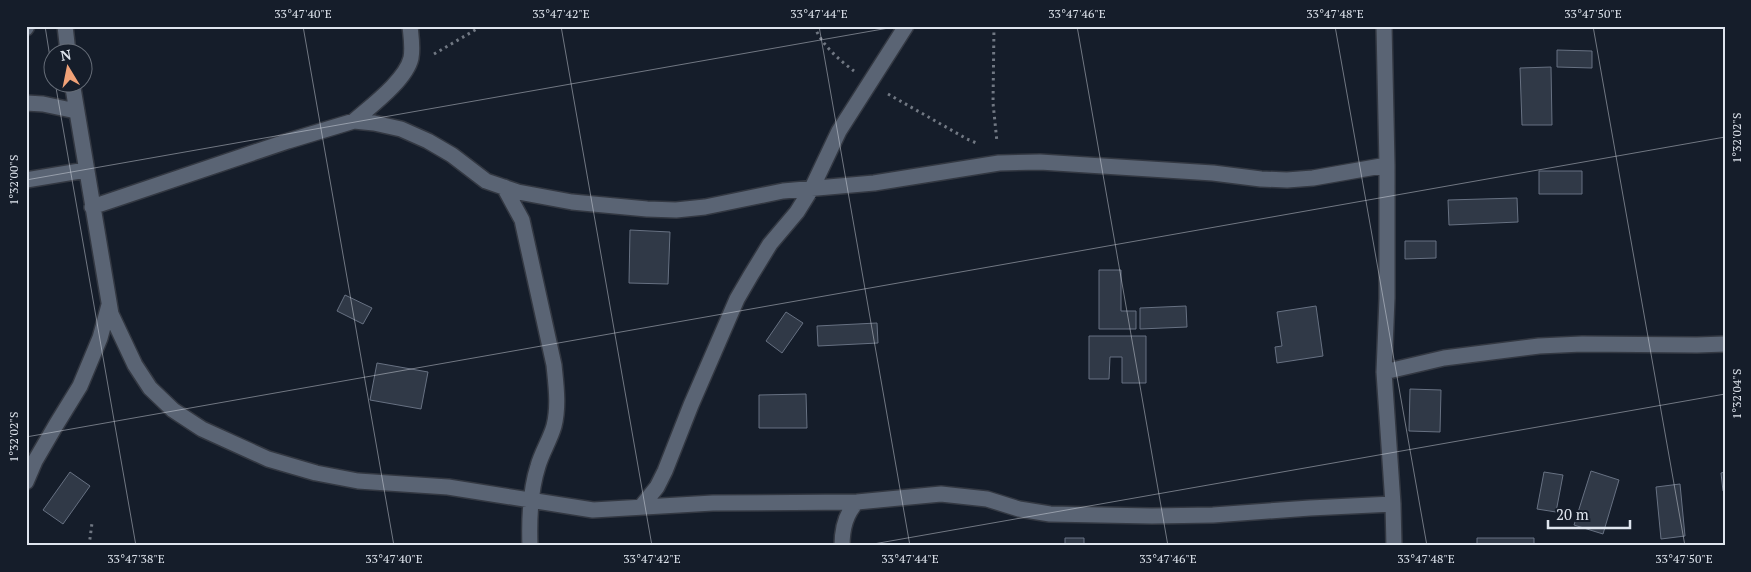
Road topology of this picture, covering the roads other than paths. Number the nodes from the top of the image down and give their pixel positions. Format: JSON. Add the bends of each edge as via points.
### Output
{"nodes":[{"id":1,"x":65,"y":26,"type":"edge"},
{"id":2,"x":410,"y":26,"type":"edge"},
{"id":3,"x":906,"y":26,"type":"edge"},
{"id":4,"x":1384,"y":26,"type":"edge"},
{"id":5,"x":67,"y":42,"type":"edge"},
{"id":6,"x":73,"y":92,"type":"edge"},
{"id":7,"x":26,"y":103,"type":"edge"},
{"id":8,"x":76,"y":110,"type":"junction"},
{"id":9,"x":354,"y":121,"type":"junction"},
{"id":10,"x":1387,"y":164,"type":"junction"},
{"id":11,"x":86,"y":170,"type":"junction"},
{"id":12,"x":26,"y":180,"type":"edge"},
{"id":13,"x":504,"y":187,"type":"junction"},
{"id":14,"x":812,"y":188,"type":"junction"},
{"id":15,"x":92,"y":207,"type":"junction"},
{"id":16,"x":109,"y":303,"type":"junction"},
{"id":17,"x":1725,"y":344,"type":"edge"},
{"id":18,"x":1384,"y":372,"type":"junction"},
{"id":19,"x":26,"y":482,"type":"edge"},
{"id":20,"x":531,"y":501,"type":"junction"},
{"id":21,"x":858,"y":502,"type":"junction"},
{"id":22,"x":1393,"y":504,"type":"junction"},
{"id":23,"x":640,"y":507,"type":"junction"},
{"id":24,"x":530,"y":546,"type":"edge"},
{"id":25,"x":842,"y":546,"type":"edge"},
{"id":26,"x":1394,"y":546,"type":"edge"}],
"edges":[{"from":1,"to":5,"type":"street"},
{"from":2,"to":9,"type":"street","via":[[412,47],[406,70]]},
{"from":3,"to":14,"type":"street","via":[[839,131]]},
{"from":4,"to":10,"type":"street"},
{"from":6,"to":8,"type":"street"},
{"from":7,"to":8,"type":"street"},
{"from":8,"to":11,"type":"street"},
{"from":9,"to":13,"type":"street","via":[[400,128],[436,146],[486,181]]},
{"from":9,"to":15,"type":"street"},
{"from":10,"to":14,"type":"street","via":[[1313,178],[1261,180],[1213,173],[999,157],[874,182]]},
{"from":10,"to":18,"type":"street"},
{"from":11,"to":12,"type":"street"},
{"from":11,"to":15,"type":"street"},
{"from":13,"to":14,"type":"street","via":[[609,207],[676,210]]},
{"from":13,"to":20,"type":"street","via":[[522,220],[554,372],[557,406],[554,427],[538,466]]},
{"from":14,"to":23,"type":"street","via":[[762,255],[737,300],[665,471],[657,487]]},
{"from":15,"to":16,"type":"street"},
{"from":16,"to":19,"type":"street","via":[[100,338],[80,386]]},
{"from":16,"to":20,"type":"street","via":[[120,337],[150,388],[173,410],[202,429],[268,459],[316,474],[358,481],[448,487]]},
{"from":17,"to":18,"type":"street","via":[[1539,346],[1444,358]]},
{"from":18,"to":22,"type":"street"},
{"from":20,"to":23,"type":"street","via":[[593,510]]},
{"from":20,"to":24,"type":"street"},
{"from":21,"to":22,"type":"street","via":[[940,494],[986,499],[1050,514],[1152,516]]},
{"from":21,"to":23,"type":"street"},
{"from":21,"to":25,"type":"street","via":[[846,518]]},
{"from":22,"to":26,"type":"street"}]}
